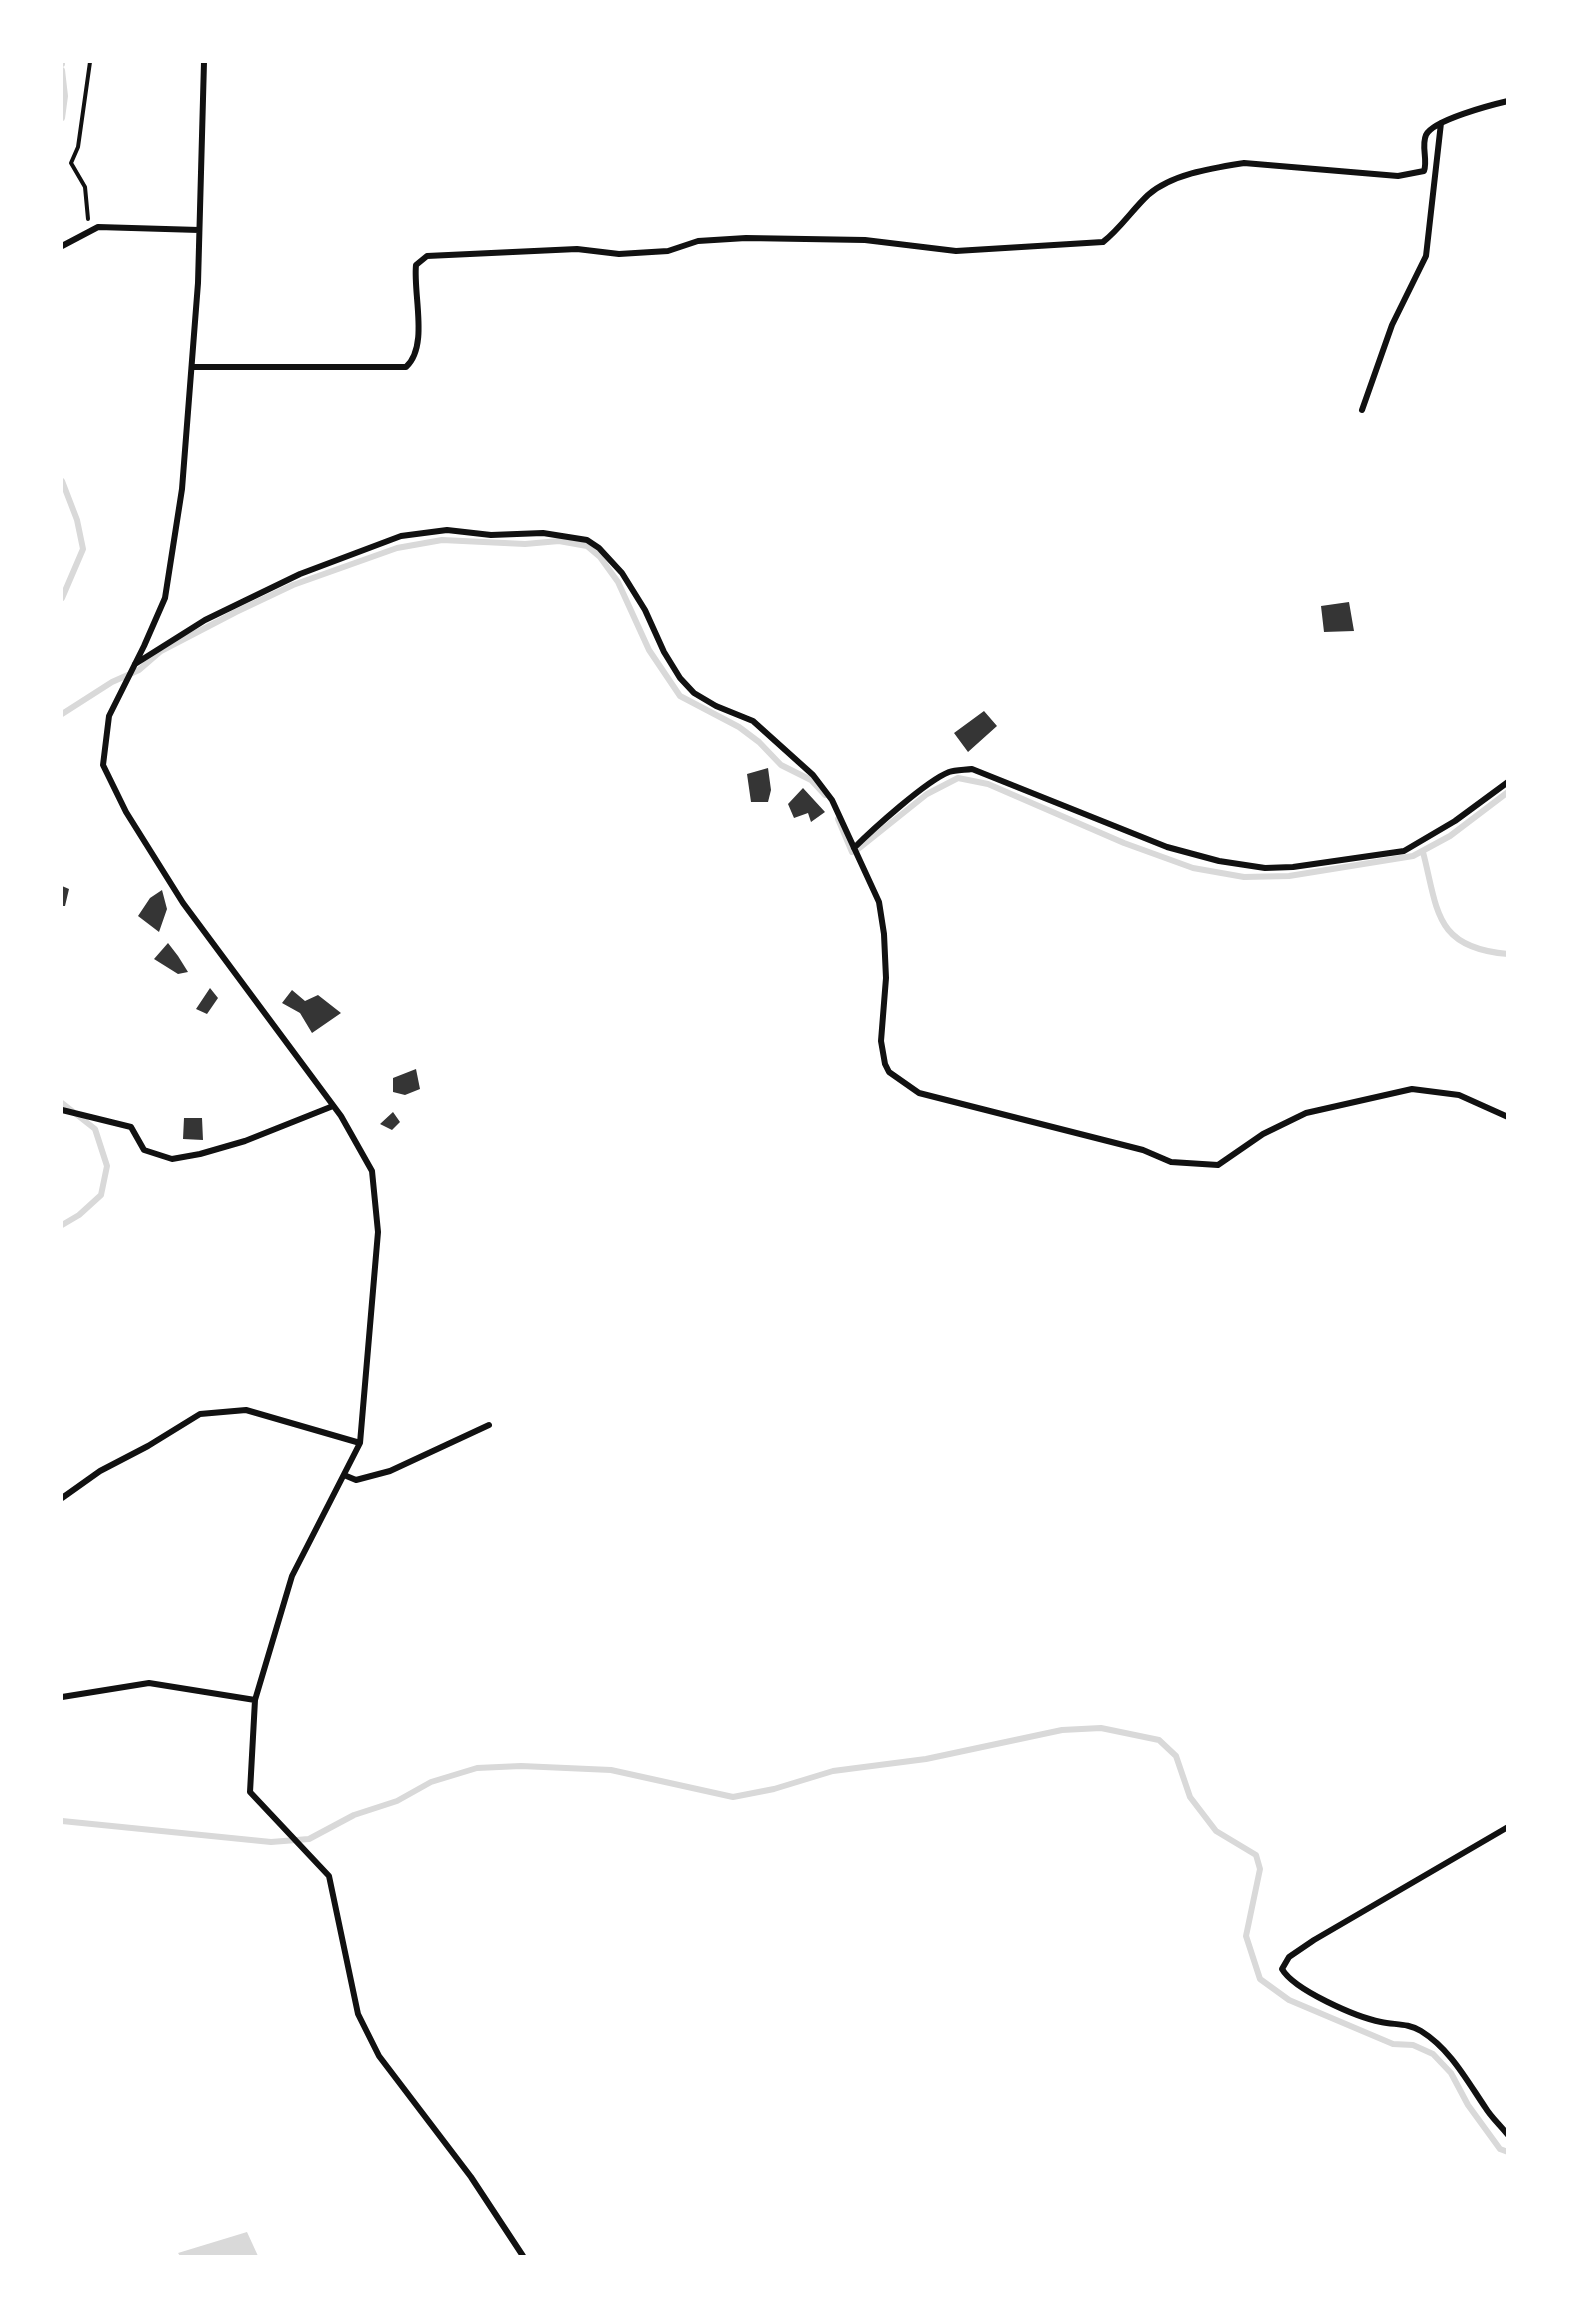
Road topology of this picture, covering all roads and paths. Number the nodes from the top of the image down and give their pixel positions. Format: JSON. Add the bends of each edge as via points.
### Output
{"nodes":[{"id":1,"x":90,"y":62,"type":"edge"},
{"id":2,"x":204,"y":62,"type":"edge"},
{"id":3,"x":1508,"y":101,"type":"edge"},
{"id":4,"x":1441,"y":123,"type":"junction"},
{"id":5,"x":199,"y":230,"type":"junction"},
{"id":6,"x":89,"y":231,"type":"junction"},
{"id":7,"x":62,"y":246,"type":"edge"},
{"id":8,"x":192,"y":367,"type":"junction"},
{"id":9,"x":1362,"y":410,"type":"dead end"},
{"id":10,"x":135,"y":665,"type":"junction"},
{"id":11,"x":1508,"y":782,"type":"edge"},
{"id":12,"x":854,"y":848,"type":"junction"},
{"id":13,"x":333,"y":1106,"type":"junction"},
{"id":14,"x":62,"y":1110,"type":"edge"},
{"id":15,"x":1508,"y":1117,"type":"edge"},
{"id":16,"x":489,"y":1425,"type":"dead end"},
{"id":17,"x":360,"y":1443,"type":"junction"},
{"id":18,"x":344,"y":1475,"type":"junction"},
{"id":19,"x":62,"y":1498,"type":"edge"},
{"id":20,"x":62,"y":1697,"type":"edge"},
{"id":21,"x":255,"y":1700,"type":"junction"},
{"id":22,"x":1508,"y":1827,"type":"edge"},
{"id":23,"x":1508,"y":2135,"type":"edge"},
{"id":24,"x":523,"y":2256,"type":"edge"}],
"edges":[{"from":1,"to":6,"type":"path","via":[[78,147],[70,163],[85,187]]},
{"from":2,"to":5,"type":"street"},
{"from":3,"to":4,"type":"street"},
{"from":4,"to":8,"type":"street","via":[[1426,135],[1426,165],[1416,175],[1244,163],[1223,167],[1196,173],[1149,194],[1103,242],[956,251],[865,240],[746,238],[698,241],[668,251],[619,254],[577,249],[427,256],[416,265],[419,333],[414,359],[406,367]]},
{"from":4,"to":9,"type":"street","via":[[1426,256],[1392,325]]},
{"from":5,"to":6,"type":"street","via":[[98,227]]},
{"from":5,"to":8,"type":"street"},
{"from":6,"to":7,"type":"street"},
{"from":8,"to":10,"type":"street","via":[[182,489],[165,598]]},
{"from":10,"to":12,"type":"street","via":[[238,604],[300,574],[401,536],[447,531],[520,536],[543,533],[580,538],[599,548],[622,573],[664,652],[694,693],[753,721],[820,781]]},
{"from":10,"to":13,"type":"street","via":[[109,716],[103,765],[126,812],[183,903]]},
{"from":11,"to":12,"type":"street","via":[[1455,822],[1404,851],[1265,868],[1167,847],[972,769],[948,772]]},
{"from":12,"to":15,"type":"street","via":[[879,902],[884,934],[886,978],[881,1041],[885,1064],[889,1072],[919,1093],[1143,1150],[1171,1162],[1195,1165],[1218,1165],[1263,1134],[1306,1113],[1412,1089],[1459,1095]]},
{"from":13,"to":14,"type":"street","via":[[245,1141],[172,1159],[144,1150],[131,1127]]},
{"from":13,"to":17,"type":"street","via":[[372,1171],[378,1232]]},
{"from":16,"to":18,"type":"street","via":[[390,1471],[356,1480]]},
{"from":17,"to":18,"type":"street"},
{"from":17,"to":19,"type":"street","via":[[246,1410],[200,1414],[100,1471]]},
{"from":18,"to":21,"type":"street","via":[[292,1576]]},
{"from":20,"to":21,"type":"street","via":[[149,1683]]},
{"from":21,"to":24,"type":"street","via":[[250,1792],[329,1876],[358,2013],[379,2056],[471,2177]]},
{"from":22,"to":23,"type":"street","via":[[1314,1940],[1289,1957],[1282,1969],[1287,1978],[1308,1993],[1382,2022],[1418,2029],[1433,2038]]}]}
